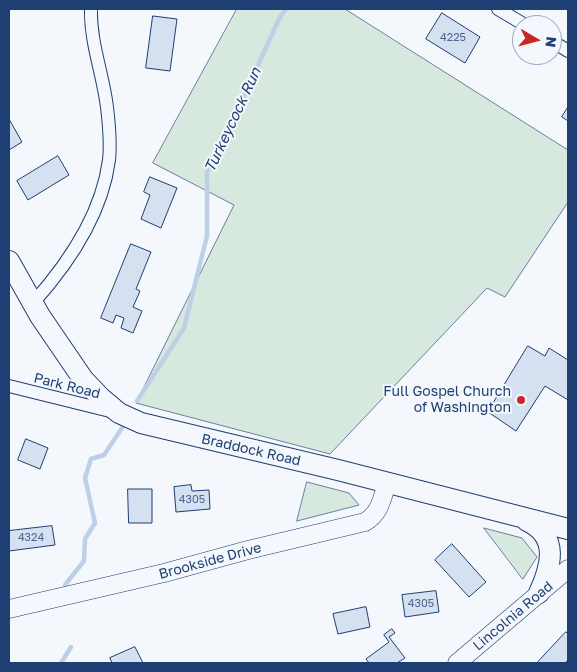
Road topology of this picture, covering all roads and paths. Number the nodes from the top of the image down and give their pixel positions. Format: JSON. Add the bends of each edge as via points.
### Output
{"nodes":[{"id":1,"x":91,"y":9,"type":"edge"},
{"id":2,"x":498,"y":9,"type":"edge"},
{"id":3,"x":512,"y":17,"type":"edge"},
{"id":4,"x":9,"y":261,"type":"edge"},
{"id":5,"x":33,"y":304,"type":"junction"},
{"id":6,"x":9,"y":386,"type":"edge"},
{"id":7,"x":119,"y":413,"type":"junction"},
{"id":8,"x":387,"y":483,"type":"junction"},
{"id":9,"x":509,"y":513,"type":"junction"},
{"id":10,"x":568,"y":529,"type":"edge"},
{"id":11,"x":568,"y":569,"type":"edge"},
{"id":12,"x":539,"y":594,"type":"junction"},
{"id":13,"x":9,"y":609,"type":"edge"},
{"id":14,"x":457,"y":663,"type":"edge"}],
"edges":[{"from":1,"to":5,"type":"street","via":[[94,46],[110,131],[106,177],[100,199],[74,250]]},
{"from":2,"to":3,"type":"street"},
{"from":4,"to":5,"type":"main road","name":"Braddock Road"},
{"from":5,"to":7,"type":"main road","name":"Braddock Road","via":[[83,379]]},
{"from":6,"to":7,"type":"street","name":"Park Road"},
{"from":7,"to":8,"type":"main road","name":"Braddock Road","via":[[142,423]]},
{"from":8,"to":9,"type":"main road","name":"Braddock Road"},
{"from":8,"to":13,"type":"street","name":"Brookside Drive","via":[[380,508],[365,522]]},
{"from":9,"to":10,"type":"main road","name":"Braddock Road"},
{"from":9,"to":12,"type":"main road","via":[[535,525],[547,538],[550,559]]},
{"from":11,"to":12,"type":"street","name":"Lincolnia Road"},
{"from":12,"to":14,"type":"street","name":"Lincolnia Road"}]}
